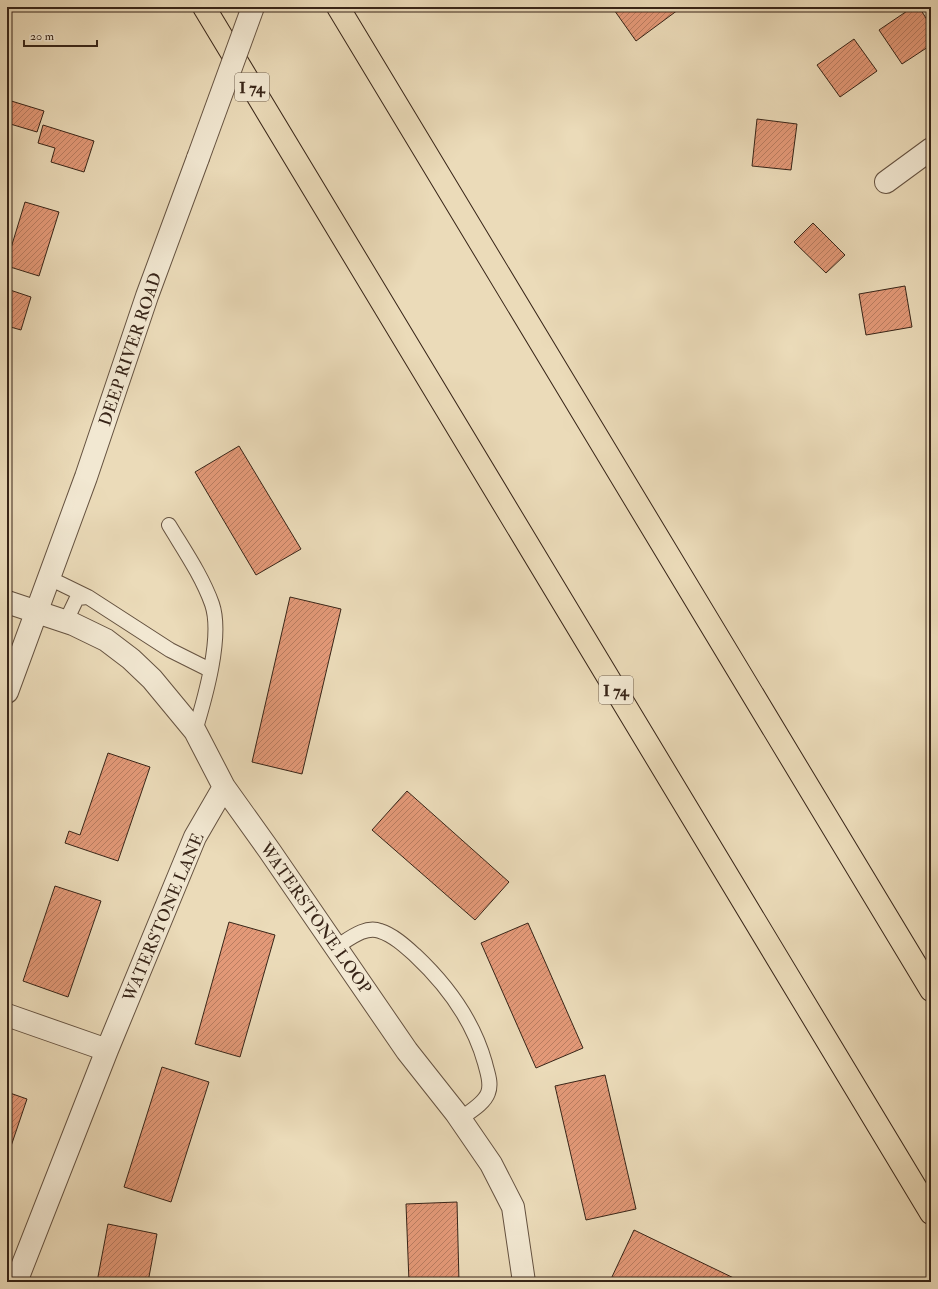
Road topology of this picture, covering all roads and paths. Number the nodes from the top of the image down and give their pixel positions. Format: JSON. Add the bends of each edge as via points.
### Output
{"nodes":[{"id":1,"x":204,"y":7,"type":"edge"},
{"id":2,"x":253,"y":7,"type":"edge"},
{"id":3,"x":338,"y":7,"type":"edge"},
{"id":4,"x":931,"y":149,"type":"edge"},
{"id":5,"x":886,"y":182,"type":"dead end"},
{"id":6,"x":169,"y":525,"type":"dead end"},
{"id":7,"x":49,"y":578,"type":"junction"},
{"id":8,"x":88,"y":597,"type":"junction"},
{"id":9,"x":7,"y":602,"type":"edge"},
{"id":10,"x":37,"y":611,"type":"junction"},
{"id":11,"x":66,"y":621,"type":"junction"},
{"id":12,"x":210,"y":670,"type":"junction"},
{"id":13,"x":7,"y":692,"type":"edge"},
{"id":14,"x":196,"y":731,"type":"junction"},
{"id":15,"x":224,"y":787,"type":"junction"},
{"id":16,"x":336,"y":947,"type":"junction"},
{"id":17,"x":931,"y":990,"type":"edge"},
{"id":18,"x":7,"y":1015,"type":"edge"},
{"id":19,"x":107,"y":1050,"type":"junction"},
{"id":20,"x":460,"y":1119,"type":"junction"},
{"id":21,"x":931,"y":1213,"type":"edge"},
{"id":22,"x":16,"y":1282,"type":"edge"},
{"id":23,"x":524,"y":1282,"type":"edge"}],
"edges":[{"from":1,"to":21,"type":"highway","number":"I 74"},
{"from":2,"to":7,"type":"street","name":"DEEP RIVER ROAD","bridge":true,"via":[[147,296]]},
{"from":3,"to":17,"type":"highway"},
{"from":4,"to":5,"type":"street"},
{"from":6,"to":12,"type":"lane","via":[[199,576],[212,605],[215,630]]},
{"from":7,"to":8,"type":"lane"},
{"from":7,"to":10,"type":"street","name":"DEEP RIVER ROAD"},
{"from":8,"to":11,"type":"lane","via":[[76,598]]},
{"from":8,"to":12,"type":"lane","via":[[170,650]]},
{"from":9,"to":10,"type":"street","name":"WATERSTONE LOOP"},
{"from":10,"to":11,"type":"street","name":"WATERSTONE LOOP"},
{"from":10,"to":13,"type":"street","name":"DEEP RIVER ROAD"},
{"from":11,"to":14,"type":"street","name":"WATERSTONE LOOP","via":[[106,640],[131,659],[152,679]]},
{"from":12,"to":14,"type":"lane"},
{"from":14,"to":15,"type":"street","name":"WATERSTONE LOOP"},
{"from":15,"to":16,"type":"street","name":"WATERSTONE LOOP"},
{"from":15,"to":19,"type":"street","name":"WATERSTONE LANE","via":[[195,836]]},
{"from":16,"to":20,"type":"street","name":"WATERSTONE LOOP","via":[[407,1051]]},
{"from":16,"to":20,"type":"lane","via":[[367,930],[380,930],[409,950],[434,973],[458,1004],[480,1046],[490,1082],[488,1093],[480,1104]]},
{"from":18,"to":19,"type":"street"},
{"from":19,"to":22,"type":"street","name":"WATERSTONE LANE"},
{"from":20,"to":23,"type":"street","name":"WATERSTONE LOOP","via":[[491,1164],[513,1206]]}]}
